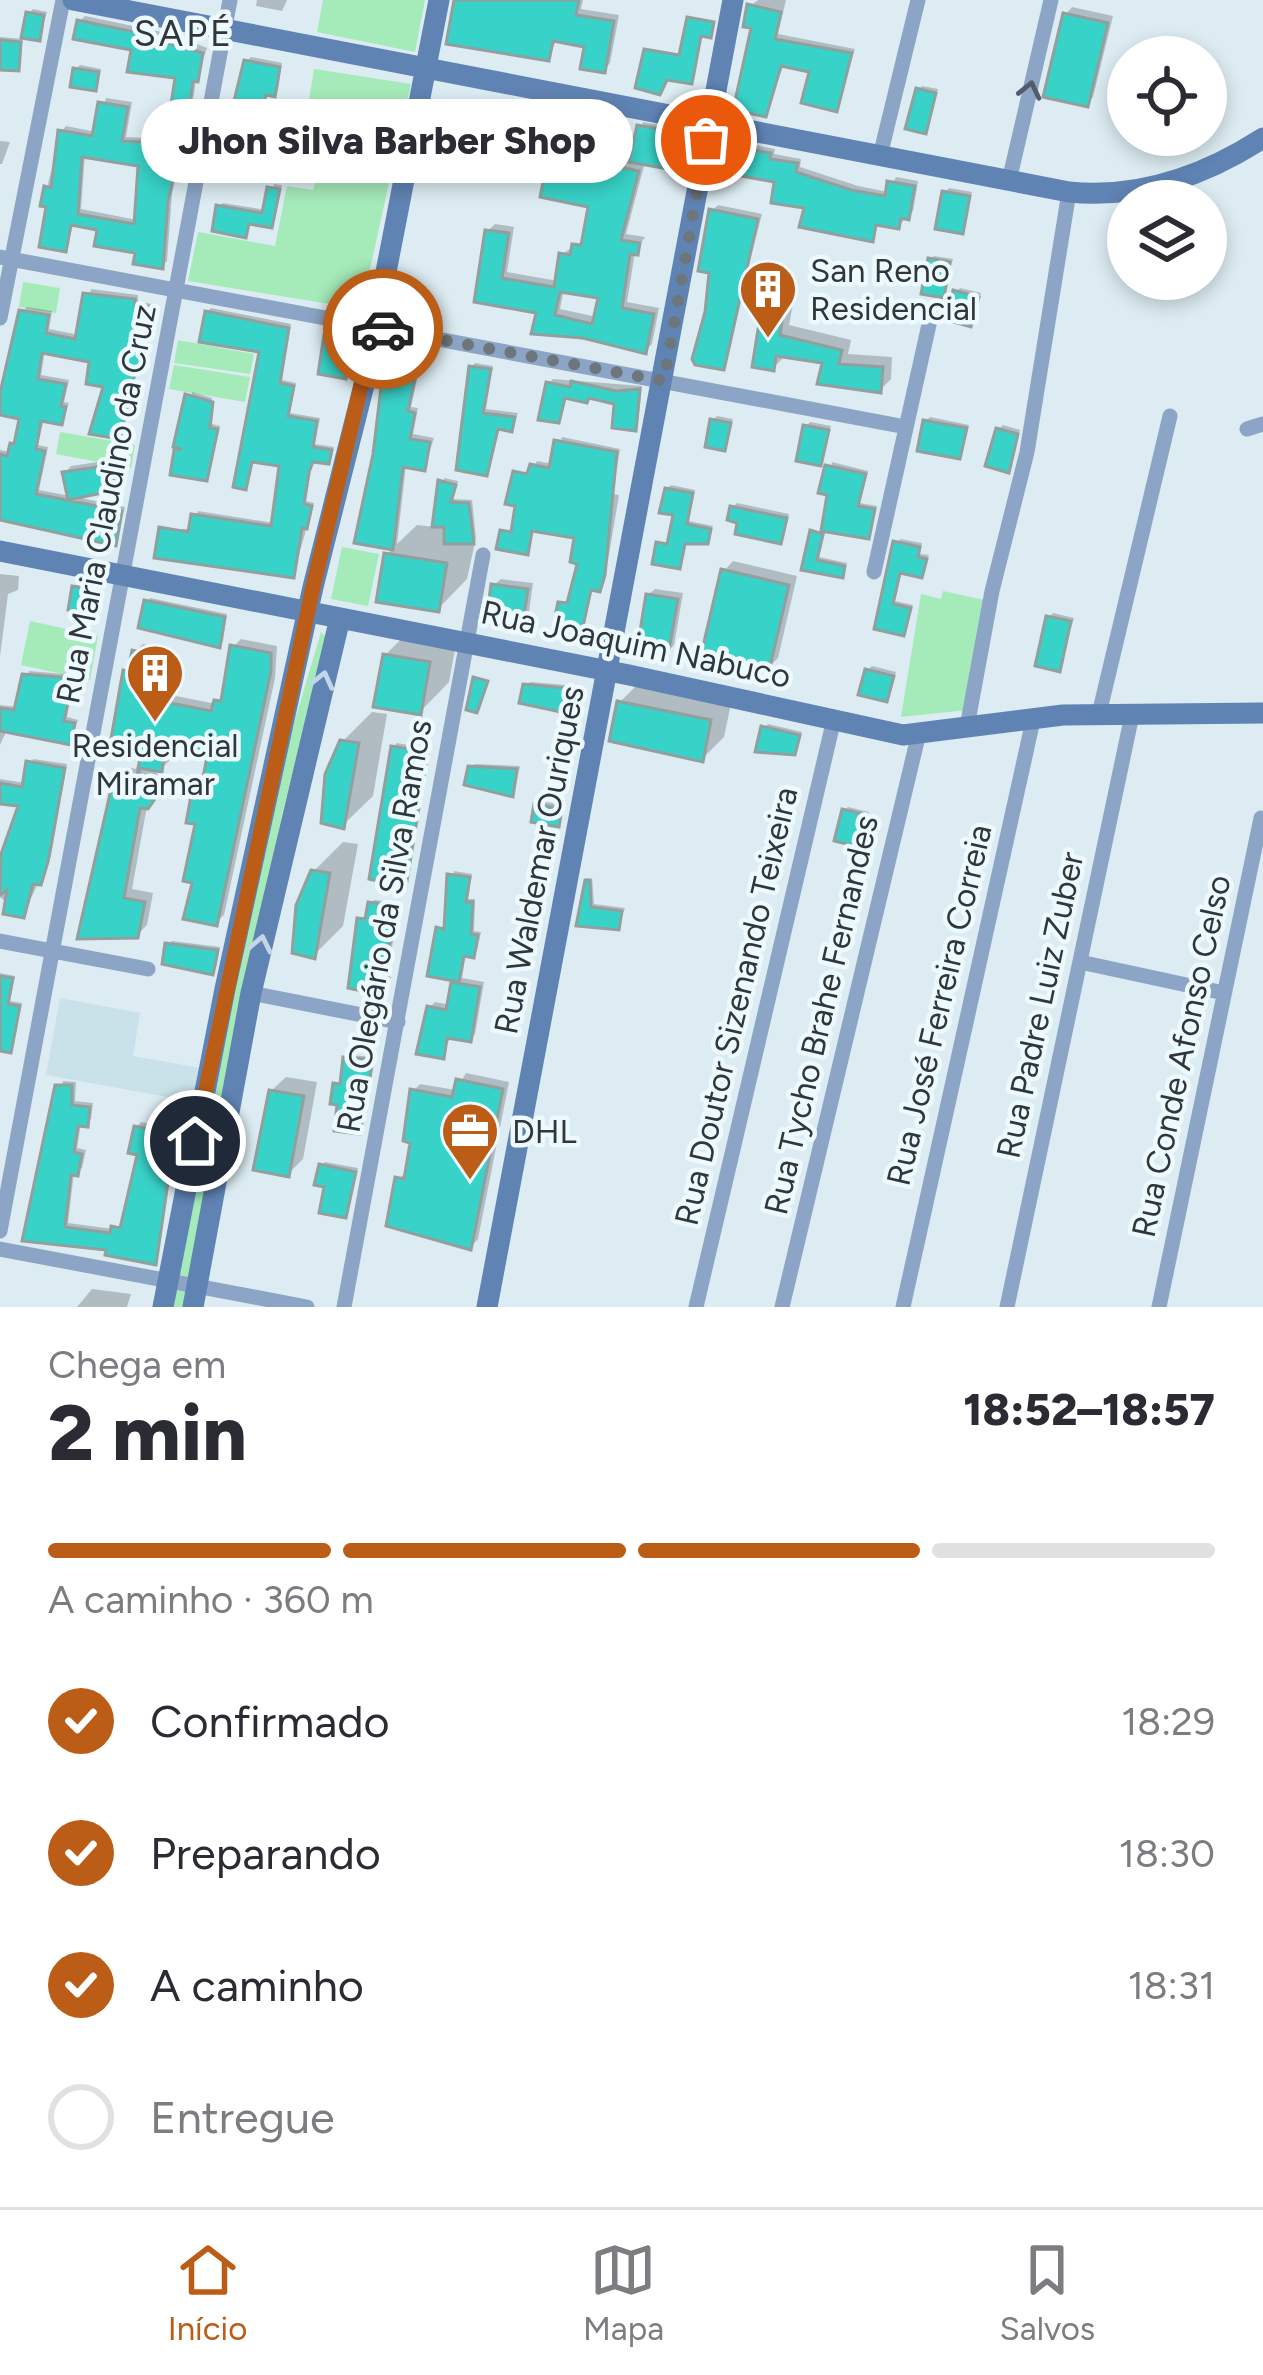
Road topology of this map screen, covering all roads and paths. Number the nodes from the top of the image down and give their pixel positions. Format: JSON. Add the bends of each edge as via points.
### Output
{"nodes":[{"id":1,"x":64,"y":0,"type":"edge"},
{"id":2,"x":73,"y":0,"type":"edge"},
{"id":3,"x":230,"y":0,"type":"edge"},
{"id":4,"x":439,"y":0,"type":"edge"},
{"id":5,"x":733,"y":0,"type":"edge"},
{"id":6,"x":918,"y":0,"type":"edge"},
{"id":7,"x":1052,"y":0,"type":"edge"},
{"id":8,"x":224,"y":29,"type":"junction"},
{"id":9,"x":426,"y":68,"type":"junction"},
{"id":10,"x":709,"y":123,"type":"junction"},
{"id":11,"x":1263,"y":138,"type":"edge"},
{"id":12,"x":880,"y":156,"type":"junction"},
{"id":13,"x":1010,"y":181,"type":"junction"},
{"id":14,"x":1069,"y":192,"type":"junction"},
{"id":15,"x":6,"y":258,"type":"edge"},
{"id":16,"x":176,"y":290,"type":"junction"},
{"id":17,"x":0,"y":317,"type":"edge"},
{"id":18,"x":930,"y":320,"type":"dead end"},
{"id":19,"x":376,"y":327,"type":"junction"},
{"id":20,"x":664,"y":381,"type":"junction"},
{"id":21,"x":1170,"y":416,"type":"dead end"},
{"id":22,"x":906,"y":427,"type":"junction"},
{"id":23,"x":0,"y":551,"type":"edge"},
{"id":24,"x":483,"y":556,"type":"dead end"},
{"id":25,"x":874,"y":572,"type":"dead end"},
{"id":26,"x":123,"y":575,"type":"junction"},
{"id":27,"x":308,"y":612,"type":"junction"},
{"id":28,"x":340,"y":618,"type":"junction"},
{"id":29,"x":465,"y":643,"type":"junction"},
{"id":30,"x":609,"y":671,"type":"junction"},
{"id":31,"x":1263,"y":713,"type":"edge"},
{"id":32,"x":1100,"y":714,"type":"junction"},
{"id":33,"x":1132,"y":715,"type":"junction"},
{"id":34,"x":1034,"y":716,"type":"junction"},
{"id":35,"x":834,"y":719,"type":"junction"},
{"id":36,"x":967,"y":727,"type":"junction"},
{"id":37,"x":918,"y":736,"type":"junction"},
{"id":38,"x":281,"y":738,"type":"junction"},
{"id":39,"x":308,"y":743,"type":"junction"},
{"id":40,"x":1261,"y":818,"type":"edge"},
{"id":41,"x":0,"y":941,"type":"edge"},
{"id":42,"x":52,"y":952,"type":"junction"},
{"id":43,"x":1080,"y":962,"type":"junction"},
{"id":44,"x":148,"y":969,"type":"dead end"},
{"id":45,"x":225,"y":989,"type":"junction"},
{"id":46,"x":251,"y":993,"type":"junction"},
{"id":47,"x":1224,"y":993,"type":"junction"},
{"id":48,"x":398,"y":1022,"type":"junction"},
{"id":49,"x":0,"y":1232,"type":"edge"},
{"id":50,"x":0,"y":1249,"type":"edge"},
{"id":51,"x":167,"y":1281,"type":"junction"},
{"id":52,"x":195,"y":1297,"type":"edge"},
{"id":53,"x":163,"y":1307,"type":"edge"},
{"id":54,"x":307,"y":1307,"type":"edge"},
{"id":55,"x":344,"y":1307,"type":"edge"},
{"id":56,"x":488,"y":1307,"type":"edge"},
{"id":57,"x":696,"y":1307,"type":"edge"},
{"id":58,"x":782,"y":1307,"type":"edge"},
{"id":59,"x":903,"y":1307,"type":"edge"},
{"id":60,"x":1007,"y":1307,"type":"edge"},
{"id":61,"x":1159,"y":1307,"type":"edge"}],
"edges":[{"from":1,"to":15,"type":"street"},
{"from":2,"to":8,"type":"main road"},
{"from":3,"to":8,"type":"street","name":"Rua Maria Claudino da Cruz"},
{"from":4,"to":9,"type":"main road"},
{"from":5,"to":10,"type":"main road","name":"Rua Waldemar Ouriques"},
{"from":6,"to":12,"type":"street"},
{"from":13,"to":7,"type":"street","one_way":true},
{"from":8,"to":9,"type":"main road"},
{"from":8,"to":16,"type":"street","name":"Rua Maria Claudino da Cruz"},
{"from":9,"to":10,"type":"main road"},
{"from":9,"to":19,"type":"main road"},
{"from":10,"to":12,"type":"main road"},
{"from":10,"to":20,"type":"main road","name":"Rua Waldemar Ouriques"},
{"from":11,"to":14,"type":"main road","via":[[1170,183],[1124,194]]},
{"from":12,"to":13,"type":"main road"},
{"from":13,"to":14,"type":"main road"},
{"from":14,"to":36,"type":"street","via":[[1027,452]]},
{"from":15,"to":16,"type":"street"},
{"from":15,"to":17,"type":"street"},
{"from":16,"to":19,"type":"street"},
{"from":16,"to":26,"type":"street","name":"Rua Maria Claudino da Cruz"},
{"from":18,"to":22,"type":"street"},
{"from":19,"to":20,"type":"street"},
{"from":19,"to":27,"type":"main road"},
{"from":20,"to":22,"type":"street"},
{"from":20,"to":30,"type":"main road","name":"Rua Waldemar Ouriques"},
{"from":21,"to":32,"type":"street"},
{"from":22,"to":25,"type":"street"},
{"from":23,"to":26,"type":"main road","name":"Rua Joaquim Nabuco"},
{"from":24,"to":29,"type":"street","name":"Rua Olegário da Silva Ramos"},
{"from":26,"to":27,"type":"main road","name":"Rua Joaquim Nabuco"},
{"from":26,"to":42,"type":"street","name":"Rua Maria Claudino da Cruz"},
{"from":27,"to":28,"type":"main road","name":"Rua Joaquim Nabuco"},
{"from":27,"to":38,"type":"main road"},
{"from":28,"to":29,"type":"main road","name":"Rua Joaquim Nabuco"},
{"from":39,"to":28,"type":"main road","one_way":true},
{"from":29,"to":30,"type":"main road","name":"Rua Joaquim Nabuco"},
{"from":29,"to":48,"type":"street","name":"Rua Olegário da Silva Ramos"},
{"from":30,"to":35,"type":"main road","name":"Rua Joaquim Nabuco"},
{"from":30,"to":56,"type":"main road","name":"Rua Waldemar Ouriques"},
{"from":31,"to":33,"type":"main road","name":"Rua Joaquim Nabuco"},
{"from":32,"to":33,"type":"main road","name":"Rua Joaquim Nabuco"},
{"from":32,"to":34,"type":"main road","name":"Rua Joaquim Nabuco"},
{"from":33,"to":43,"type":"street","name":"Rua Padre Luiz Zuber"},
{"from":34,"to":36,"type":"main road","name":"Rua Joaquim Nabuco"},
{"from":34,"to":59,"type":"street","name":"Rua José Ferreira Correia"},
{"from":35,"to":37,"type":"main road","name":"Rua Joaquim Nabuco"},
{"from":35,"to":57,"type":"street","name":"Rua Doutor Sizenando Teixeira"},
{"from":36,"to":37,"type":"main road","name":"Rua Joaquim Nabuco"},
{"from":37,"to":58,"type":"street","name":"Rua Tycho Brahe Fernandes"},
{"from":38,"to":39,"type":"main road"},
{"from":38,"to":45,"type":"main road"},
{"from":46,"to":39,"type":"main road","one_way":true},
{"from":40,"to":47,"type":"street","name":"Rua Conde Afonso Celso"},
{"from":41,"to":42,"type":"street"},
{"from":42,"to":44,"type":"street"},
{"from":42,"to":49,"type":"street","name":"Rua Maria Claudino da Cruz"},
{"from":43,"to":47,"type":"street"},
{"from":43,"to":60,"type":"street","name":"Rua Padre Luiz Zuber"},
{"from":45,"to":46,"type":"main road"},
{"from":45,"to":51,"type":"main road"},
{"from":46,"to":48,"type":"street"},
{"from":46,"to":52,"type":"main road"},
{"from":47,"to":61,"type":"street","name":"Rua Conde Afonso Celso"},
{"from":48,"to":55,"type":"street","name":"Rua Olegário da Silva Ramos"},
{"from":50,"to":51,"type":"street"},
{"from":51,"to":52,"type":"street"},
{"from":51,"to":53,"type":"main road"},
{"from":52,"to":54,"type":"street"}]}
